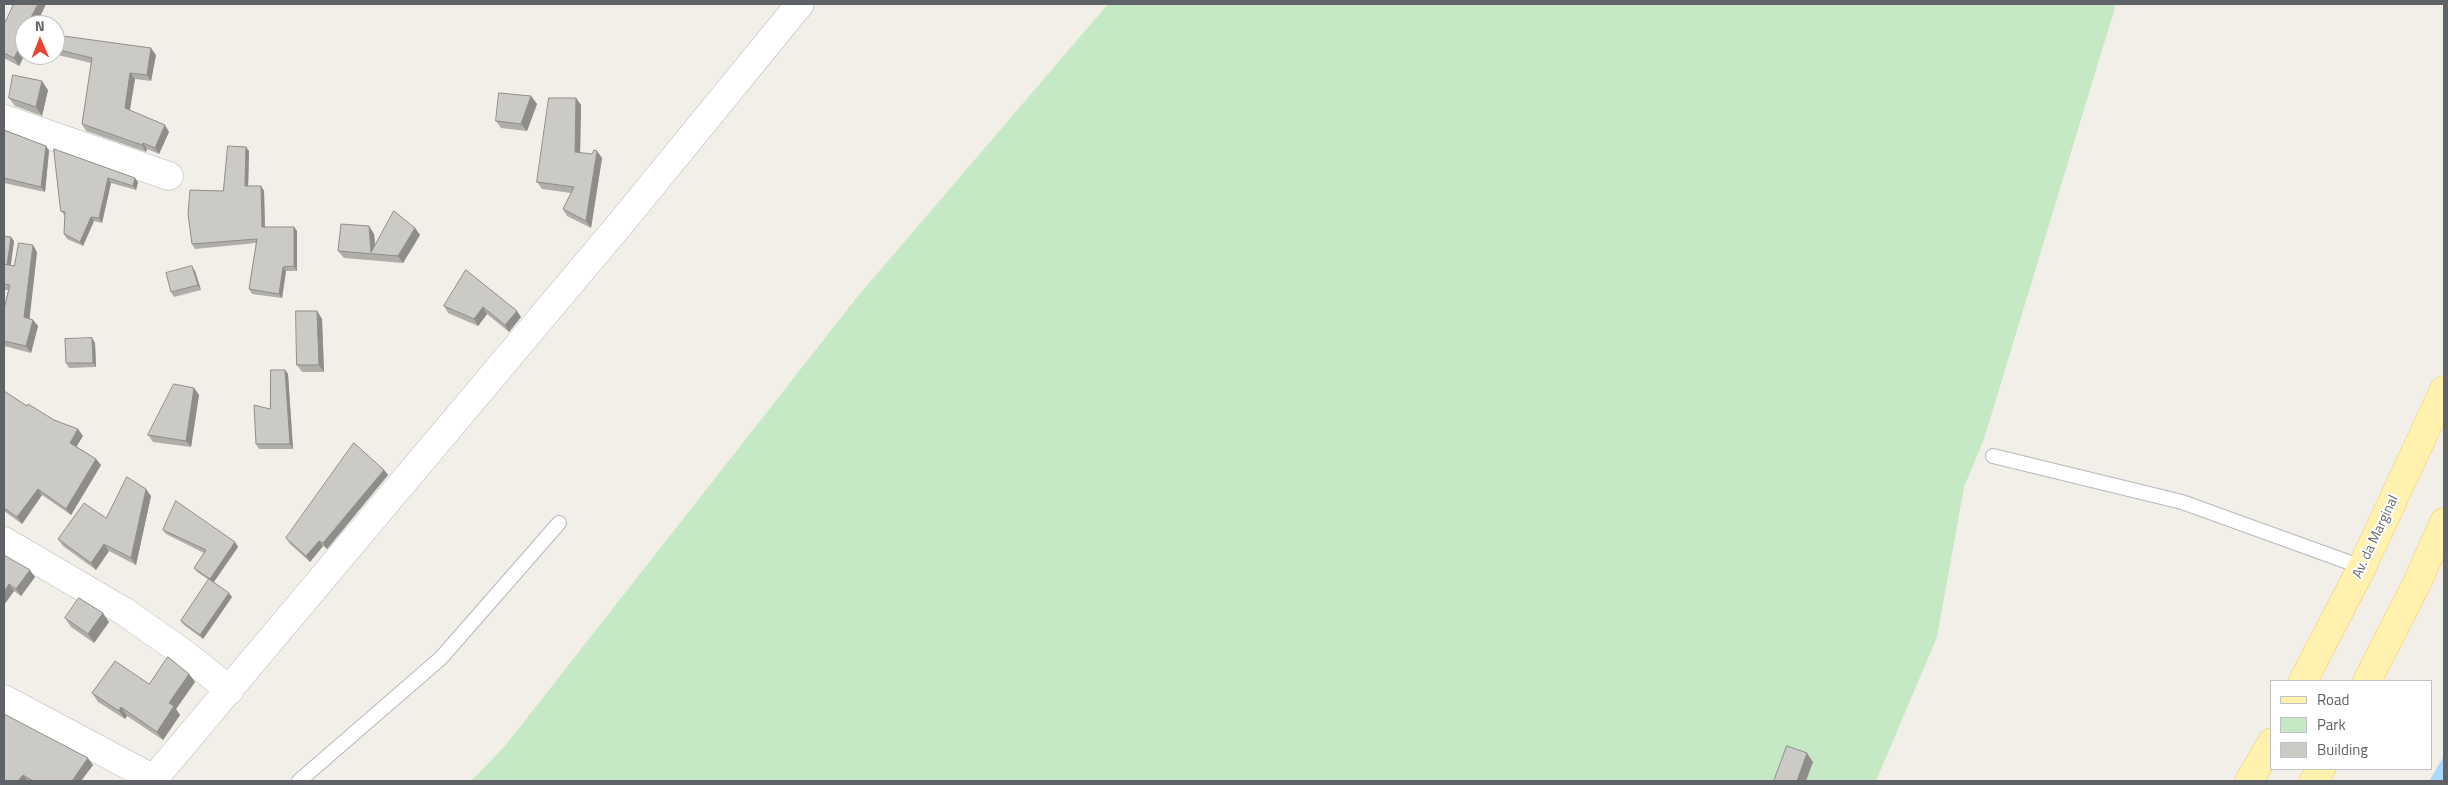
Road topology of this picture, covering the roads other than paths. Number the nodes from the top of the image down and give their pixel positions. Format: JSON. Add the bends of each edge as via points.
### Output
{"nodes":[{"id":1,"x":800,"y":4,"type":"edge"},
{"id":2,"x":4,"y":119,"type":"edge"},
{"id":3,"x":169,"y":176,"type":"dead end"},
{"id":4,"x":2444,"y":390,"type":"edge"},
{"id":5,"x":1993,"y":456,"type":"dead end"},
{"id":6,"x":2444,"y":522,"type":"edge"},
{"id":7,"x":559,"y":523,"type":"dead end"},
{"id":8,"x":4,"y":541,"type":"edge"},
{"id":9,"x":2362,"y":567,"type":"junction"},
{"id":10,"x":2304,"y":680,"type":"edge"},
{"id":11,"x":2368,"y":680,"type":"edge"},
{"id":12,"x":230,"y":690,"type":"junction"},
{"id":13,"x":4,"y":699,"type":"edge"},
{"id":14,"x":2270,"y":745,"type":"edge"},
{"id":15,"x":2320,"y":770,"type":"edge"},
{"id":16,"x":153,"y":780,"type":"edge"},
{"id":17,"x":299,"y":781,"type":"edge"},
{"id":18,"x":2249,"y":781,"type":"edge"},
{"id":19,"x":2314,"y":781,"type":"edge"}],
"edges":[{"from":1,"to":12,"type":"street"},
{"from":2,"to":3,"type":"street"},
{"from":4,"to":9,"type":"main road","name":"Av. da Marginal"},
{"from":5,"to":9,"type":"lane","via":[[2182,502]]},
{"from":6,"to":11,"type":"main road"},
{"from":7,"to":17,"type":"lane","via":[[440,658]]},
{"from":8,"to":12,"type":"street","via":[[124,612]]},
{"from":9,"to":10,"type":"main road","name":"Av. da Marginal"},
{"from":12,"to":16,"type":"street"},
{"from":13,"to":16,"type":"street"},
{"from":14,"to":18,"type":"main road"},
{"from":15,"to":19,"type":"main road"}]}
